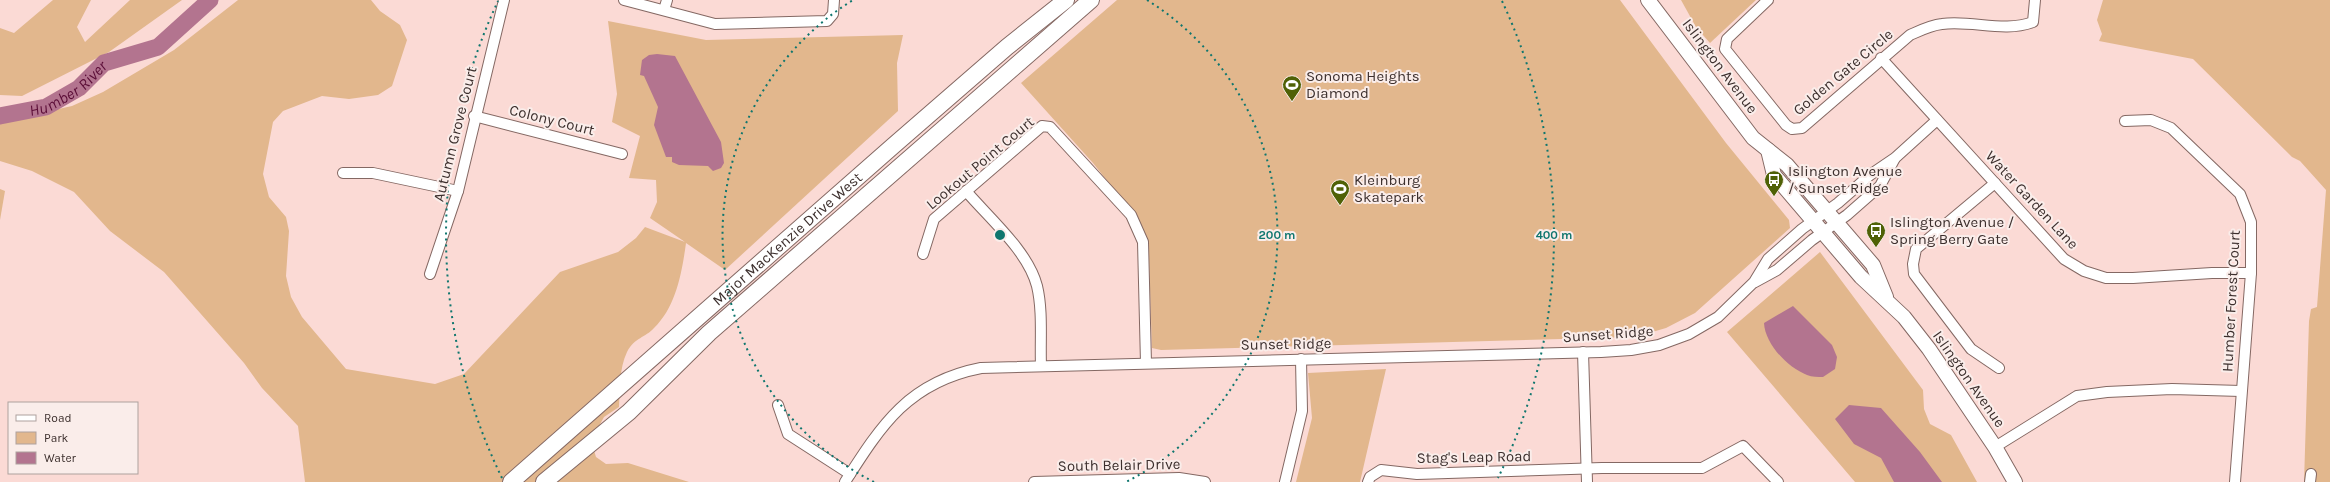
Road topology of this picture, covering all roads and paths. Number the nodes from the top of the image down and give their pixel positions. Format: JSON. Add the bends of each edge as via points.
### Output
{"nodes":[{"id":1,"x":504,"y":0,"type":"edge"},
{"id":2,"x":624,"y":0,"type":"edge"},
{"id":3,"x":667,"y":0,"type":"edge"},
{"id":4,"x":834,"y":0,"type":"edge"},
{"id":5,"x":1066,"y":0,"type":"edge"},
{"id":6,"x":1091,"y":0,"type":"edge"},
{"id":7,"x":1648,"y":0,"type":"edge"},
{"id":8,"x":1768,"y":0,"type":"edge"},
{"id":9,"x":2035,"y":0,"type":"edge"},
{"id":10,"x":664,"y":10,"type":"junction"},
{"id":11,"x":1881,"y":58,"type":"junction"},
{"id":12,"x":474,"y":116,"type":"junction"},
{"id":13,"x":1937,"y":120,"type":"junction"},
{"id":14,"x":2125,"y":121,"type":"dead end"},
{"id":15,"x":1768,"y":150,"type":"junction"},
{"id":16,"x":622,"y":154,"type":"dead end"},
{"id":17,"x":1895,"y":158,"type":"junction"},
{"id":18,"x":343,"y":173,"type":"dead end"},
{"id":19,"x":1995,"y":183,"type":"junction"},
{"id":20,"x":458,"y":191,"type":"junction"},
{"id":21,"x":966,"y":191,"type":"junction"},
{"id":22,"x":1827,"y":211,"type":"junction"},
{"id":23,"x":1813,"y":221,"type":"junction"},
{"id":24,"x":1837,"y":223,"type":"junction"},
{"id":25,"x":1823,"y":232,"type":"junction"},
{"id":26,"x":923,"y":254,"type":"dead end"},
{"id":27,"x":2251,"y":273,"type":"junction"},
{"id":28,"x":430,"y":274,"type":"dead end"},
{"id":29,"x":1754,"y":282,"type":"junction"},
{"id":30,"x":1888,"y":301,"type":"junction"},
{"id":31,"x":1584,"y":352,"type":"junction"},
{"id":32,"x":1301,"y":359,"type":"junction"},
{"id":33,"x":1146,"y":362,"type":"junction"},
{"id":34,"x":1041,"y":366,"type":"junction"},
{"id":35,"x":1999,"y":368,"type":"dead end"},
{"id":36,"x":2241,"y":391,"type":"junction"},
{"id":37,"x":778,"y":405,"type":"dead end"},
{"id":38,"x":1995,"y":447,"type":"junction"},
{"id":39,"x":1586,"y":469,"type":"junction"},
{"id":40,"x":848,"y":478,"type":"edge"},
{"id":41,"x":511,"y":482,"type":"edge"},
{"id":42,"x":544,"y":482,"type":"edge"},
{"id":43,"x":1034,"y":482,"type":"edge"},
{"id":44,"x":1205,"y":482,"type":"edge"},
{"id":45,"x":1285,"y":482,"type":"edge"},
{"id":46,"x":1368,"y":482,"type":"edge"},
{"id":47,"x":1586,"y":482,"type":"edge"},
{"id":48,"x":1778,"y":482,"type":"edge"},
{"id":49,"x":2014,"y":482,"type":"edge"},
{"id":50,"x":2235,"y":482,"type":"edge"}],
"edges":[{"from":1,"to":12,"type":"street","name":"Autumn Grove Court"},
{"from":2,"to":10,"type":"street"},
{"from":3,"to":10,"type":"street"},
{"from":4,"to":10,"type":"street","via":[[833,14],[827,21],[819,22],[715,24]]},
{"from":5,"to":41,"type":"main road","name":"Major MacKenzie Drive West","via":[[1007,47]]},
{"from":6,"to":42,"type":"main road","name":"Major MacKenzie Drive West","via":[[709,333],[629,412]]},
{"from":7,"to":15,"type":"main road","name":"Islington Avenue","via":[[1753,138]]},
{"from":8,"to":11,"type":"street","name":"Golden Gate Circle","via":[[1727,39],[1725,49],[1786,125],[1792,129],[1802,128]]},
{"from":9,"to":11,"type":"street","name":"Golden Gate Circle","via":[[2034,22],[2020,27],[1943,24],[1925,28],[1910,35]]},
{"from":11,"to":13,"type":"street","name":"Water Garden Lane"},
{"from":12,"to":16,"type":"street","name":"Colony Court"},
{"from":12,"to":20,"type":"street","name":"Autumn Grove Court"},
{"from":13,"to":17,"type":"street"},
{"from":13,"to":19,"type":"street","name":"Water Garden Lane"},
{"from":14,"to":27,"type":"street","name":"Humber Forest Court","via":[[2151,120],[2171,128],[2240,194],[2251,222]]},
{"from":15,"to":22,"type":"main road","name":"Islington Avenue","via":[[1787,165]]},
{"from":15,"to":23,"type":"main road","name":"Islington Avenue","via":[[1774,175]]},
{"from":17,"to":22,"type":"street","name":"Sunset Ridge","via":[[1870,174]]},
{"from":17,"to":24,"type":"street","name":"Sunset Ridge","via":[[1880,186]]},
{"from":18,"to":20,"type":"street","via":[[373,173]]},
{"from":19,"to":27,"type":"street","name":"Water Garden Lane","via":[[2064,259],[2084,271],[2106,278]]},
{"from":19,"to":35,"type":"street","via":[[1916,249],[1913,264],[1914,274],[1971,349]]},
{"from":20,"to":28,"type":"street","name":"Autumn Grove Court"},
{"from":21,"to":26,"type":"street","name":"Lookout Point Court","via":[[934,219]]},
{"from":21,"to":33,"type":"street","name":"Lookout Point Court","via":[[1042,126],[1050,126],[1131,216],[1143,242]]},
{"from":21,"to":34,"type":"street","via":[[1022,255],[1034,276],[1039,296]]},
{"from":22,"to":23,"type":"street","name":"Sunset Ridge"},
{"from":22,"to":24,"type":"main road","name":"Islington Avenue"},
{"from":23,"to":25,"type":"main road","name":"Islington Avenue"},
{"from":23,"to":29,"type":"street","name":"Sunset Ridge","via":[[1768,260]]},
{"from":24,"to":25,"type":"street","name":"Sunset Ridge"},
{"from":24,"to":30,"type":"main road","name":"Islington Avenue","via":[[1873,265]]},
{"from":25,"to":29,"type":"street","name":"Sunset Ridge","via":[[1777,270]]},
{"from":25,"to":30,"type":"main road","name":"Islington Avenue","via":[[1861,277]]},
{"from":27,"to":36,"type":"street","name":"Humber Forest Court"},
{"from":29,"to":31,"type":"street","name":"Sunset Ridge","via":[[1718,317],[1682,338],[1644,348]]},
{"from":30,"to":38,"type":"main road","name":"Islington Avenue","via":[[1929,349]]},
{"from":31,"to":32,"type":"street","name":"Sunset Ridge"},
{"from":31,"to":39,"type":"street"},
{"from":32,"to":33,"type":"street","name":"Sunset Ridge"},
{"from":32,"to":45,"type":"street","via":[[1302,411]]},
{"from":33,"to":34,"type":"street","name":"Sunset Ridge"},
{"from":34,"to":40,"type":"street","name":"Sunset Ridge","via":[[999,366],[971,370],[924,389],[903,404],[884,423]]},
{"from":36,"to":38,"type":"street","via":[[2164,389],[2077,396]]},
{"from":36,"to":50,"type":"street","name":"Humber Forest Court"},
{"from":37,"to":40,"type":"street","via":[[788,434]]},
{"from":38,"to":49,"type":"main road","name":"Islington Avenue"},
{"from":39,"to":46,"type":"street","name":"Stag's Leap Road","via":[[1417,474],[1381,470],[1370,477]]},
{"from":39,"to":47,"type":"street"},
{"from":39,"to":48,"type":"street","name":"Stag's Leap Road","via":[[1702,468],[1743,446]]},
{"from":43,"to":44,"type":"street","name":"South Belair Drive","via":[[1179,478]]}]}
